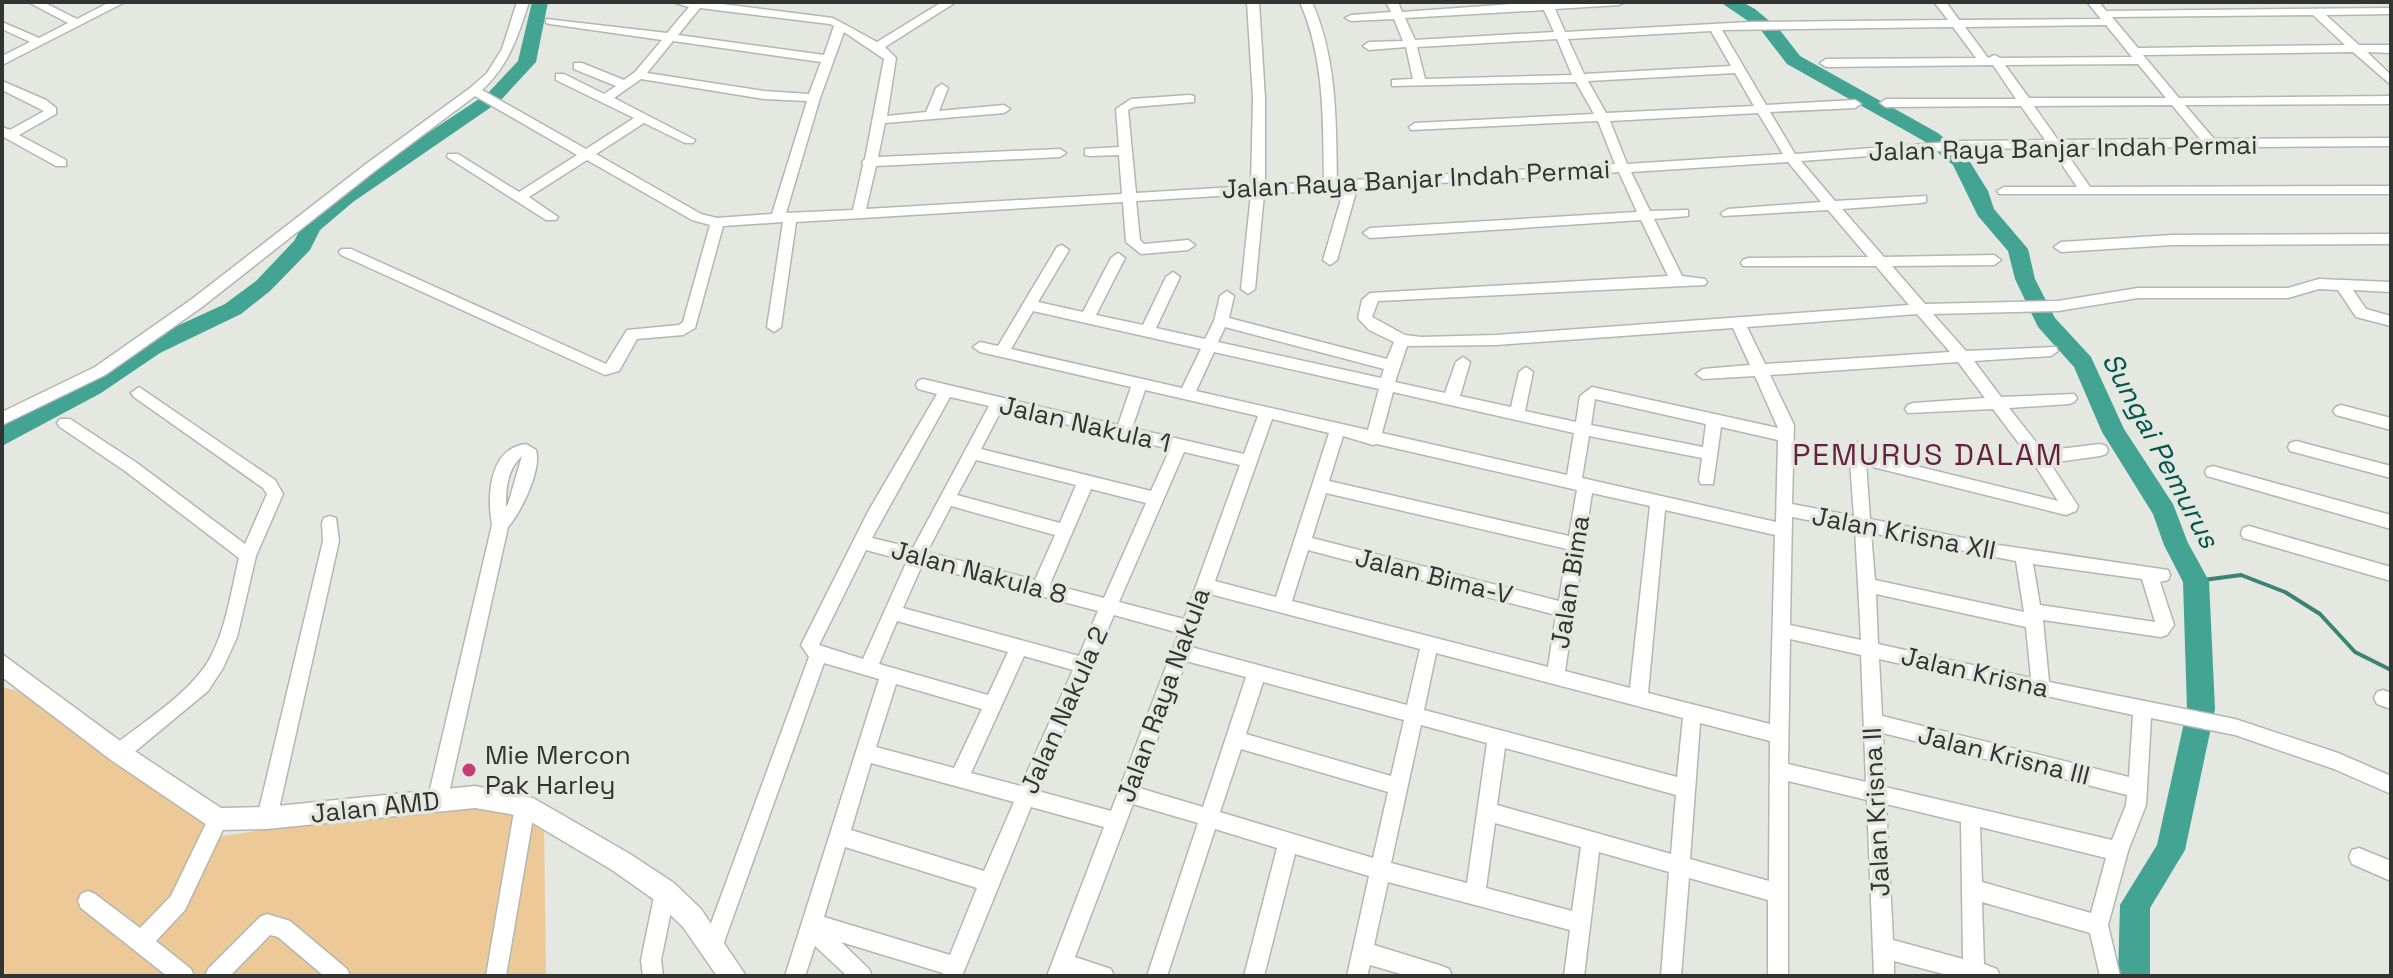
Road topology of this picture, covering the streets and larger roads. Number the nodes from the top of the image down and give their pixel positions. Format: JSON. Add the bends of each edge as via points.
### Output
{"nodes":[{"id":1,"x":34,"y":2,"type":"edge"},
{"id":2,"x":116,"y":2,"type":"edge"},
{"id":3,"x":523,"y":2,"type":"edge"},
{"id":4,"x":678,"y":2,"type":"edge"},
{"id":5,"x":950,"y":2,"type":"edge"},
{"id":6,"x":1253,"y":2,"type":"edge"},
{"id":7,"x":1306,"y":2,"type":"edge"},
{"id":8,"x":1392,"y":2,"type":"edge"},
{"id":9,"x":1619,"y":2,"type":"edge"},
{"id":10,"x":1940,"y":2,"type":"edge"},
{"id":11,"x":2093,"y":2,"type":"edge"},
{"id":12,"x":698,"y":3,"type":"edge"},
{"id":13,"x":1547,"y":4,"type":"edge"},
{"id":14,"x":2383,"y":8,"type":"edge"},
{"id":15,"x":2314,"y":10,"type":"junction"},
{"id":16,"x":1397,"y":15,"type":"junction"},
{"id":17,"x":1351,"y":18,"type":"dead end"},
{"id":18,"x":2105,"y":18,"type":"junction"},
{"id":19,"x":550,"y":21,"type":"dead end"},
{"id":20,"x":77,"y":23,"type":"junction"},
{"id":21,"x":1957,"y":23,"type":"junction"},
{"id":22,"x":2,"y":25,"type":"edge"},
{"id":23,"x":840,"y":26,"type":"junction"},
{"id":24,"x":1715,"y":28,"type":"junction"},
{"id":25,"x":1562,"y":37,"type":"junction"},
{"id":26,"x":667,"y":40,"type":"junction"},
{"id":27,"x":39,"y":42,"type":"junction"},
{"id":28,"x":1411,"y":45,"type":"junction"},
{"id":29,"x":1369,"y":46,"type":"dead end"},
{"id":30,"x":877,"y":47,"type":"junction"},
{"id":31,"x":2355,"y":47,"type":"junction"},
{"id":32,"x":2391,"y":49,"type":"edge"},
{"id":33,"x":2136,"y":56,"type":"junction"},
{"id":34,"x":828,"y":59,"type":"junction"},
{"id":35,"x":1989,"y":59,"type":"junction"},
{"id":36,"x":2,"y":61,"type":"edge"},
{"id":37,"x":1826,"y":63,"type":"dead end"},
{"id":38,"x":578,"y":66,"type":"dead end"},
{"id":39,"x":1739,"y":69,"type":"junction"},
{"id":40,"x":639,"y":75,"type":"junction"},
{"id":41,"x":560,"y":77,"type":"dead end"},
{"id":42,"x":1580,"y":78,"type":"junction"},
{"id":43,"x":2391,"y":81,"type":"edge"},
{"id":44,"x":1420,"y":82,"type":"junction"},
{"id":45,"x":1396,"y":83,"type":"dead end"},
{"id":46,"x":2,"y":85,"type":"edge"},
{"id":47,"x":625,"y":85,"type":"junction"},
{"id":48,"x":942,"y":88,"type":"dead end"},
{"id":49,"x":477,"y":93,"type":"junction"},
{"id":50,"x":814,"y":98,"type":"junction"},
{"id":51,"x":605,"y":99,"type":"junction"},
{"id":52,"x":1190,"y":99,"type":"dead end"},
{"id":53,"x":2391,"y":100,"type":"edge"},
{"id":54,"x":2174,"y":101,"type":"junction"},
{"id":55,"x":2025,"y":102,"type":"junction"},
{"id":56,"x":1886,"y":103,"type":"dead end"},
{"id":57,"x":1855,"y":104,"type":"dead end"},
{"id":58,"x":1004,"y":109,"type":"dead end"},
{"id":59,"x":1764,"y":110,"type":"junction"},
{"id":60,"x":931,"y":115,"type":"junction"},
{"id":61,"x":1602,"y":117,"type":"junction"},
{"id":62,"x":643,"y":118,"type":"junction"},
{"id":63,"x":880,"y":120,"type":"junction"},
{"id":64,"x":1415,"y":127,"type":"dead end"},
{"id":65,"x":6,"y":132,"type":"edge"},
{"id":66,"x":689,"y":140,"type":"dead end"},
{"id":67,"x":2391,"y":142,"type":"edge"},
{"id":68,"x":2210,"y":143,"type":"junction"},
{"id":69,"x":2056,"y":144,"type":"junction"},
{"id":70,"x":1123,"y":151,"type":"junction"},
{"id":71,"x":1090,"y":152,"type":"dead end"},
{"id":72,"x":1060,"y":153,"type":"dead end"},
{"id":73,"x":585,"y":155,"type":"junction"},
{"id":74,"x":453,"y":157,"type":"dead end"},
{"id":75,"x":1791,"y":158,"type":"junction"},
{"id":76,"x":868,"y":162,"type":"junction"},
{"id":77,"x":61,"y":163,"type":"dead end"},
{"id":78,"x":1622,"y":166,"type":"junction"},
{"id":79,"x":1352,"y":183,"type":"junction"},
{"id":80,"x":1331,"y":185,"type":"junction"},
{"id":81,"x":1258,"y":189,"type":"junction"},
{"id":82,"x":2086,"y":190,"type":"junction"},
{"id":83,"x":2391,"y":190,"type":"edge"},
{"id":84,"x":2004,"y":191,"type":"dead end"},
{"id":85,"x":520,"y":197,"type":"junction"},
{"id":86,"x":1129,"y":197,"type":"junction"},
{"id":87,"x":1921,"y":199,"type":"dead end"},
{"id":88,"x":1831,"y":205,"type":"junction"},
{"id":89,"x":1683,"y":213,"type":"dead end"},
{"id":90,"x":1728,"y":213,"type":"dead end"},
{"id":91,"x":1647,"y":214,"type":"junction"},
{"id":92,"x":858,"y":215,"type":"junction"},
{"id":93,"x":551,"y":217,"type":"dead end"},
{"id":94,"x":784,"y":220,"type":"junction"},
{"id":95,"x":717,"y":222,"type":"junction"},
{"id":96,"x":1370,"y":233,"type":"dead end"},
{"id":97,"x":2391,"y":239,"type":"edge"},
{"id":98,"x":1188,"y":245,"type":"dead end"},
{"id":99,"x":2061,"y":247,"type":"dead end"},
{"id":100,"x":1062,"y":250,"type":"dead end"},
{"id":101,"x":346,"y":252,"type":"dead end"},
{"id":102,"x":1118,"y":258,"type":"dead end"},
{"id":103,"x":1330,"y":260,"type":"dead end"},
{"id":104,"x":1994,"y":260,"type":"dead end"},
{"id":105,"x":1748,"y":263,"type":"dead end"},
{"id":106,"x":1882,"y":264,"type":"junction"},
{"id":107,"x":1173,"y":277,"type":"dead end"},
{"id":108,"x":1677,"y":280,"type":"junction"},
{"id":109,"x":1700,"y":282,"type":"dead end"},
{"id":110,"x":2342,"y":285,"type":"junction"},
{"id":111,"x":2391,"y":287,"type":"edge"},
{"id":112,"x":1248,"y":289,"type":"dead end"},
{"id":113,"x":1227,"y":296,"type":"dead end"},
{"id":114,"x":1029,"y":305,"type":"junction"},
{"id":115,"x":1923,"y":309,"type":"junction"},
{"id":116,"x":1088,"y":317,"type":"junction"},
{"id":117,"x":1221,"y":321,"type":"junction"},
{"id":118,"x":2391,"y":321,"type":"edge"},
{"id":119,"x":1737,"y":322,"type":"junction"},
{"id":120,"x":774,"y":327,"type":"dead end"},
{"id":121,"x":1147,"y":332,"type":"junction"},
{"id":122,"x":1402,"y":340,"type":"junction"},
{"id":123,"x":1210,"y":345,"type":"junction"},
{"id":124,"x":980,"y":347,"type":"dead end"},
{"id":125,"x":2051,"y":351,"type":"dead end"},
{"id":126,"x":1002,"y":352,"type":"junction"},
{"id":127,"x":1962,"y":357,"type":"junction"},
{"id":128,"x":1463,"y":362,"type":"dead end"},
{"id":129,"x":1392,"y":366,"type":"junction"},
{"id":130,"x":1762,"y":371,"type":"junction"},
{"id":131,"x":1526,"y":372,"type":"dead end"},
{"id":132,"x":1703,"y":374,"type":"dead end"},
{"id":133,"x":1140,"y":384,"type":"junction"},
{"id":134,"x":1387,"y":384,"type":"junction"},
{"id":135,"x":923,"y":385,"type":"dead end"},
{"id":136,"x":946,"y":391,"type":"junction"},
{"id":137,"x":139,"y":393,"type":"dead end"},
{"id":138,"x":1186,"y":395,"type":"junction"},
{"id":139,"x":2069,"y":398,"type":"dead end"},
{"id":140,"x":1451,"y":399,"type":"junction"},
{"id":141,"x":998,"y":403,"type":"junction"},
{"id":142,"x":1996,"y":404,"type":"junction"},
{"id":143,"x":1913,"y":409,"type":"dead end"},
{"id":144,"x":2341,"y":411,"type":"dead end"},
{"id":145,"x":1266,"y":414,"type":"junction"},
{"id":146,"x":1517,"y":414,"type":"junction"},
{"id":147,"x":2,"y":419,"type":"edge"},
{"id":148,"x":1714,"y":421,"type":"junction"},
{"id":149,"x":65,"y":423,"type":"dead end"},
{"id":150,"x":2391,"y":424,"type":"edge"},
{"id":151,"x":1582,"y":429,"type":"junction"},
{"id":152,"x":1337,"y":431,"type":"junction"},
{"id":153,"x":1123,"y":432,"type":"junction"},
{"id":154,"x":1786,"y":436,"type":"junction"},
{"id":155,"x":1373,"y":439,"type":"junction"},
{"id":156,"x":1179,"y":446,"type":"junction"},
{"id":157,"x":2296,"y":447,"type":"dead end"},
{"id":158,"x":1857,"y":448,"type":"dead end"},
{"id":159,"x":2100,"y":450,"type":"dead end"},
{"id":160,"x":973,"y":453,"type":"junction"},
{"id":161,"x":1710,"y":454,"type":"junction"},
{"id":162,"x":2039,"y":458,"type":"junction"},
{"id":163,"x":1248,"y":461,"type":"junction"},
{"id":164,"x":1875,"y":462,"type":"dead end"},
{"id":165,"x":2213,"y":472,"type":"dead end"},
{"id":166,"x":2391,"y":472,"type":"edge"},
{"id":167,"x":1707,"y":480,"type":"dead end"},
{"id":168,"x":1085,"y":483,"type":"junction"},
{"id":169,"x":1320,"y":485,"type":"junction"},
{"id":170,"x":1579,"y":486,"type":"junction"},
{"id":171,"x":948,"y":499,"type":"junction"},
{"id":172,"x":1156,"y":499,"type":"junction"},
{"id":173,"x":1658,"y":503,"type":"junction"},
{"id":174,"x":1786,"y":509,"type":"junction"},
{"id":175,"x":2391,"y":522,"type":"edge"},
{"id":176,"x":330,"y":523,"type":"dead end"},
{"id":177,"x":500,"y":525,"type":"dead end"},
{"id":178,"x":1863,"y":525,"type":"junction"},
{"id":179,"x":1064,"y":531,"type":"junction"},
{"id":180,"x":1785,"y":531,"type":"junction"},
{"id":181,"x":2249,"y":533,"type":"dead end"},
{"id":182,"x":862,"y":542,"type":"junction"},
{"id":183,"x":1301,"y":542,"type":"junction"},
{"id":184,"x":1576,"y":544,"type":"junction"},
{"id":185,"x":918,"y":554,"type":"junction"},
{"id":186,"x":2023,"y":555,"type":"junction"},
{"id":187,"x":248,"y":556,"type":"junction"},
{"id":188,"x":2391,"y":574,"type":"edge"},
{"id":189,"x":1203,"y":585,"type":"junction"},
{"id":190,"x":1867,"y":585,"type":"junction"},
{"id":191,"x":1040,"y":589,"type":"junction"},
{"id":192,"x":1110,"y":606,"type":"junction"},
{"id":193,"x":1282,"y":606,"type":"junction"},
{"id":194,"x":1567,"y":610,"type":"junction"},
{"id":195,"x":892,"y":612,"type":"junction"},
{"id":196,"x":2033,"y":616,"type":"junction"},
{"id":197,"x":1189,"y":628,"type":"junction"},
{"id":198,"x":1781,"y":630,"type":"junction"},
{"id":199,"x":1429,"y":646,"type":"junction"},
{"id":200,"x":1019,"y":647,"type":"junction"},
{"id":201,"x":1869,"y":648,"type":"junction"},
{"id":202,"x":1181,"y":652,"type":"junction"},
{"id":203,"x":819,"y":654,"type":"junction"},
{"id":204,"x":2,"y":664,"type":"edge"},
{"id":205,"x":1083,"y":665,"type":"junction"},
{"id":206,"x":868,"y":668,"type":"junction"},
{"id":207,"x":1257,"y":672,"type":"junction"},
{"id":208,"x":890,"y":674,"type":"junction"},
{"id":209,"x":1555,"y":678,"type":"junction"},
{"id":210,"x":2041,"y":688,"type":"junction"},
{"id":211,"x":1638,"y":698,"type":"junction"},
{"id":212,"x":992,"y":704,"type":"junction"},
{"id":213,"x":2143,"y":708,"type":"junction"},
{"id":214,"x":1692,"y":713,"type":"junction"},
{"id":215,"x":1415,"y":717,"type":"junction"},
{"id":216,"x":1872,"y":722,"type":"junction"},
{"id":217,"x":1779,"y":735,"type":"junction"},
{"id":218,"x":1237,"y":740,"type":"junction"},
{"id":219,"x":1497,"y":740,"type":"junction"},
{"id":220,"x":119,"y":753,"type":"junction"},
{"id":221,"x":866,"y":753,"type":"junction"},
{"id":222,"x":1779,"y":770,"type":"junction"},
{"id":223,"x":959,"y":778,"type":"junction"},
{"id":224,"x":2391,"y":785,"type":"edge"},
{"id":225,"x":1399,"y":787,"type":"junction"},
{"id":226,"x":1684,"y":788,"type":"junction"},
{"id":227,"x":2136,"y":788,"type":"junction"},
{"id":228,"x":1875,"y":791,"type":"junction"},
{"id":229,"x":1127,"y":793,"type":"junction"},
{"id":230,"x":1026,"y":796,"type":"junction"},
{"id":231,"x":437,"y":802,"type":"junction"},
{"id":232,"x":525,"y":806,"type":"junction"},
{"id":233,"x":1485,"y":811,"type":"junction"},
{"id":234,"x":1970,"y":815,"type":"junction"},
{"id":235,"x":1212,"y":817,"type":"junction"},
{"id":236,"x":267,"y":818,"type":"junction"},
{"id":237,"x":218,"y":819,"type":"junction"},
{"id":238,"x":1116,"y":821,"type":"junction"},
{"id":239,"x":840,"y":836,"type":"junction"},
{"id":240,"x":1289,"y":841,"type":"junction"},
{"id":241,"x":1591,"y":842,"type":"junction"},
{"id":242,"x":2118,"y":851,"type":"junction"},
{"id":243,"x":2359,"y":857,"type":"dead end"},
{"id":244,"x":1679,"y":866,"type":"junction"},
{"id":245,"x":1380,"y":870,"type":"junction"},
{"id":246,"x":2391,"y":871,"type":"edge"},
{"id":247,"x":989,"y":882,"type":"junction"},
{"id":248,"x":1972,"y":889,"type":"junction"},
{"id":249,"x":665,"y":892,"type":"junction"},
{"id":250,"x":1778,"y":893,"type":"junction"},
{"id":251,"x":1475,"y":895,"type":"junction"},
{"id":252,"x":88,"y":901,"type":"dead end"},
{"id":253,"x":1580,"y":923,"type":"junction"},
{"id":254,"x":2098,"y":925,"type":"junction"},
{"id":255,"x":812,"y":926,"type":"junction"},
{"id":256,"x":141,"y":942,"type":"junction"},
{"id":257,"x":713,"y":945,"type":"junction"},
{"id":258,"x":1883,"y":948,"type":"junction"},
{"id":259,"x":1362,"y":952,"type":"junction"},
{"id":260,"x":1060,"y":969,"type":"edge"},
{"id":261,"x":954,"y":972,"type":"edge"},
{"id":262,"x":1979,"y":974,"type":"edge"},
{"id":263,"x":184,"y":976,"type":"edge"},
{"id":264,"x":215,"y":976,"type":"edge"},
{"id":265,"x":340,"y":976,"type":"edge"},
{"id":266,"x":496,"y":976,"type":"edge"},
{"id":267,"x":653,"y":976,"type":"edge"},
{"id":268,"x":733,"y":976,"type":"edge"},
{"id":269,"x":795,"y":976,"type":"edge"},
{"id":270,"x":862,"y":976,"type":"edge"},
{"id":271,"x":1104,"y":976,"type":"edge"},
{"id":272,"x":1157,"y":976,"type":"edge"},
{"id":273,"x":1254,"y":976,"type":"edge"},
{"id":274,"x":1357,"y":976,"type":"edge"},
{"id":275,"x":1442,"y":976,"type":"edge"},
{"id":276,"x":1574,"y":976,"type":"edge"},
{"id":277,"x":1671,"y":976,"type":"edge"},
{"id":278,"x":1778,"y":976,"type":"edge"},
{"id":279,"x":1884,"y":976,"type":"edge"},
{"id":280,"x":2110,"y":976,"type":"edge"}],
"edges":[{"from":1,"to":20,"type":"street"},
{"from":2,"to":20,"type":"street"},
{"from":3,"to":49,"type":"street","via":[[508,49]]},
{"from":4,"to":12,"type":"street"},
{"from":5,"to":30,"type":"street"},
{"from":6,"to":81,"type":"street"},
{"from":7,"to":80,"type":"street","via":[[1319,34]]},
{"from":8,"to":16,"type":"street"},
{"from":9,"to":13,"type":"street"},
{"from":10,"to":21,"type":"street"},
{"from":11,"to":18,"type":"street"},
{"from":12,"to":23,"type":"street","via":[[828,20]]},
{"from":12,"to":26,"type":"street"},
{"from":13,"to":16,"type":"street"},
{"from":13,"to":25,"type":"street"},
{"from":14,"to":15,"type":"street"},
{"from":15,"to":18,"type":"street"},
{"from":15,"to":31,"type":"street"},
{"from":16,"to":17,"type":"street"},
{"from":16,"to":28,"type":"street"},
{"from":18,"to":21,"type":"street"},
{"from":18,"to":33,"type":"street"},
{"from":19,"to":26,"type":"street"},
{"from":20,"to":27,"type":"street"},
{"from":21,"to":24,"type":"street"},
{"from":21,"to":35,"type":"street"},
{"from":22,"to":27,"type":"street"},
{"from":23,"to":30,"type":"street"},
{"from":23,"to":34,"type":"street"},
{"from":24,"to":25,"type":"street"},
{"from":24,"to":39,"type":"street"},
{"from":25,"to":28,"type":"street"},
{"from":25,"to":42,"type":"street"},
{"from":26,"to":34,"type":"street"},
{"from":26,"to":40,"type":"street"},
{"from":27,"to":36,"type":"street"},
{"from":28,"to":29,"type":"street"},
{"from":28,"to":44,"type":"street"},
{"from":30,"to":63,"type":"street","via":[[890,61]]},
{"from":31,"to":32,"type":"street"},
{"from":31,"to":33,"type":"street"},
{"from":31,"to":43,"type":"street"},
{"from":33,"to":35,"type":"street"},
{"from":33,"to":54,"type":"street"},
{"from":34,"to":50,"type":"street"},
{"from":35,"to":37,"type":"street"},
{"from":35,"to":55,"type":"street"},
{"from":38,"to":47,"type":"street"},
{"from":39,"to":42,"type":"street"},
{"from":39,"to":59,"type":"street"},
{"from":40,"to":47,"type":"street"},
{"from":40,"to":50,"type":"street"},
{"from":41,"to":51,"type":"street"},
{"from":42,"to":44,"type":"street"},
{"from":42,"to":61,"type":"street"},
{"from":44,"to":45,"type":"street"},
{"from":46,"to":65,"type":"street","via":[[52,111]]},
{"from":47,"to":51,"type":"street"},
{"from":48,"to":60,"type":"street"},
{"from":49,"to":73,"type":"street","name":"Jalan Raya Banjar Indah Permai"},
{"from":49,"to":147,"type":"street","via":[[100,371]]},
{"from":50,"to":94,"type":"street"},
{"from":51,"to":62,"type":"street"},
{"from":52,"to":70,"type":"street","via":[[1124,105]]},
{"from":53,"to":54,"type":"street"},
{"from":54,"to":55,"type":"street"},
{"from":54,"to":68,"type":"street"},
{"from":55,"to":56,"type":"street"},
{"from":55,"to":69,"type":"street"},
{"from":57,"to":59,"type":"street"},
{"from":58,"to":60,"type":"street"},
{"from":59,"to":61,"type":"street"},
{"from":59,"to":75,"type":"street"},
{"from":60,"to":63,"type":"street"},
{"from":61,"to":64,"type":"street"},
{"from":61,"to":78,"type":"street"},
{"from":62,"to":66,"type":"street"},
{"from":62,"to":73,"type":"street"},
{"from":63,"to":76,"type":"street"},
{"from":65,"to":77,"type":"street"},
{"from":67,"to":68,"type":"street","name":"Jalan Raya Banjar Indah Permai"},
{"from":68,"to":69,"type":"street","name":"Jalan Raya Banjar Indah Permai"},
{"from":69,"to":75,"type":"street","name":"Jalan Raya Banjar Indah Permai"},
{"from":69,"to":82,"type":"street"},
{"from":70,"to":71,"type":"street"},
{"from":70,"to":86,"type":"street"},
{"from":72,"to":76,"type":"street"},
{"from":73,"to":85,"type":"street"},
{"from":73,"to":95,"type":"street","name":"Jalan Raya Banjar Indah Permai","via":[[697,217]]},
{"from":74,"to":85,"type":"street"},
{"from":75,"to":78,"type":"street","name":"Jalan Raya Banjar Indah Permai"},
{"from":75,"to":88,"type":"street"},
{"from":76,"to":92,"type":"street"},
{"from":78,"to":79,"type":"street","name":"Jalan Raya Banjar Indah Permai"},
{"from":78,"to":91,"type":"street"},
{"from":79,"to":80,"type":"street","name":"Jalan Raya Banjar Indah Permai"},
{"from":79,"to":103,"type":"street"},
{"from":80,"to":81,"type":"street","name":"Jalan Raya Banjar Indah Permai"},
{"from":81,"to":86,"type":"street","name":"Jalan Raya Banjar Indah Permai"},
{"from":81,"to":112,"type":"street"},
{"from":82,"to":83,"type":"street"},
{"from":82,"to":84,"type":"street"},
{"from":85,"to":93,"type":"street"},
{"from":86,"to":92,"type":"street","name":"Jalan Raya Banjar Indah Permai"},
{"from":86,"to":98,"type":"street","via":[[1137,247]]},
{"from":87,"to":88,"type":"street"},
{"from":88,"to":90,"type":"street"},
{"from":88,"to":106,"type":"street"},
{"from":89,"to":91,"type":"street"},
{"from":91,"to":96,"type":"street"},
{"from":91,"to":108,"type":"street"},
{"from":92,"to":94,"type":"street","name":"Jalan Raya Banjar Indah Permai"},
{"from":94,"to":95,"type":"street","name":"Jalan Raya Banjar Indah Permai"},
{"from":94,"to":120,"type":"street"},
{"from":95,"to":101,"type":"street","via":[[690,324],[678,331],[632,334],[618,362],[605,370]]},
{"from":97,"to":99,"type":"street","via":[[2172,240]]},
{"from":100,"to":114,"type":"street"},
{"from":102,"to":116,"type":"street"},
{"from":104,"to":106,"type":"street"},
{"from":105,"to":106,"type":"street"},
{"from":106,"to":115,"type":"street"},
{"from":107,"to":121,"type":"street"},
{"from":108,"to":109,"type":"street"},
{"from":108,"to":122,"type":"street","via":[[1371,298],[1367,321]]},
{"from":110,"to":111,"type":"street"},
{"from":110,"to":115,"type":"street","via":[[2319,284],[2288,293],[2138,293],[2058,306]]},
{"from":110,"to":118,"type":"street","via":[[2361,313]]},
{"from":113,"to":117,"type":"street"},
{"from":114,"to":116,"type":"street"},
{"from":114,"to":126,"type":"street"},
{"from":115,"to":119,"type":"street"},
{"from":115,"to":127,"type":"street"},
{"from":116,"to":121,"type":"street"},
{"from":117,"to":123,"type":"street"},
{"from":117,"to":129,"type":"street"},
{"from":119,"to":122,"type":"street","via":[[1496,340]]},
{"from":119,"to":130,"type":"street"},
{"from":121,"to":123,"type":"street"},
{"from":122,"to":129,"type":"street"},
{"from":123,"to":134,"type":"street"},
{"from":123,"to":138,"type":"street"},
{"from":124,"to":126,"type":"street"},
{"from":125,"to":127,"type":"street"},
{"from":126,"to":133,"type":"street"},
{"from":127,"to":130,"type":"street"},
{"from":127,"to":142,"type":"street"},
{"from":128,"to":140,"type":"street"},
{"from":129,"to":134,"type":"street"},
{"from":130,"to":132,"type":"street"},
{"from":130,"to":154,"type":"street","via":[[1783,416]]},
{"from":131,"to":146,"type":"street"},
{"from":133,"to":138,"type":"street"},
{"from":133,"to":153,"type":"street"},
{"from":134,"to":140,"type":"street"},
{"from":134,"to":155,"type":"street"},
{"from":135,"to":136,"type":"street","name":"Jalan Nakula 1"},
{"from":136,"to":141,"type":"street","name":"Jalan Nakula 1"},
{"from":136,"to":182,"type":"street"},
{"from":137,"to":187,"type":"street","via":[[274,488]]},
{"from":138,"to":145,"type":"street"},
{"from":139,"to":142,"type":"street"},
{"from":140,"to":146,"type":"street"},
{"from":141,"to":153,"type":"street","name":"Jalan Nakula 1"},
{"from":141,"to":160,"type":"street"},
{"from":142,"to":143,"type":"street"},
{"from":142,"to":162,"type":"street"},
{"from":144,"to":150,"type":"street"},
{"from":145,"to":152,"type":"street"},
{"from":145,"to":163,"type":"street","name":"Jalan Raya Nakula"},
{"from":146,"to":151,"type":"street"},
{"from":148,"to":151,"type":"street","name":"Jalan Bima","via":[[1592,393]]},
{"from":148,"to":154,"type":"street"},
{"from":148,"to":161,"type":"street"},
{"from":149,"to":187,"type":"street"},
{"from":151,"to":161,"type":"street"},
{"from":151,"to":170,"type":"street","name":"Jalan Bima"},
{"from":152,"to":155,"type":"street"},
{"from":152,"to":169,"type":"street"},
{"from":153,"to":156,"type":"street","name":"Jalan Nakula 1"},
{"from":154,"to":174,"type":"street"},
{"from":155,"to":170,"type":"street"},
{"from":156,"to":163,"type":"street","name":"Jalan Nakula 1"},
{"from":156,"to":172,"type":"street","name":"Jalan Nakula 2"},
{"from":157,"to":166,"type":"street"},
{"from":158,"to":178,"type":"street","name":"Jalan Krisna II"},
{"from":159,"to":162,"type":"street"},
{"from":160,"to":168,"type":"street"},
{"from":160,"to":171,"type":"street"},
{"from":161,"to":167,"type":"street"},
{"from":162,"to":164,"type":"street","via":[[2070,503],[2068,509]]},
{"from":163,"to":189,"type":"street","name":"Jalan Raya Nakula"},
{"from":165,"to":175,"type":"street"},
{"from":168,"to":172,"type":"street"},
{"from":168,"to":179,"type":"street"},
{"from":169,"to":183,"type":"street"},
{"from":169,"to":184,"type":"street"},
{"from":170,"to":173,"type":"street"},
{"from":170,"to":184,"type":"street","name":"Jalan Bima"},
{"from":171,"to":179,"type":"street"},
{"from":171,"to":185,"type":"street"},
{"from":172,"to":192,"type":"street","name":"Jalan Nakula 2"},
{"from":173,"to":180,"type":"street"},
{"from":173,"to":211,"type":"street"},
{"from":174,"to":178,"type":"street","name":"Jalan Krisna XII"},
{"from":174,"to":180,"type":"street"},
{"from":176,"to":236,"type":"street","via":[[331,541]]},
{"from":177,"to":231,"type":"street"},
{"from":178,"to":186,"type":"street","name":"Jalan Krisna XII"},
{"from":178,"to":190,"type":"street","name":"Jalan Krisna II"},
{"from":179,"to":191,"type":"street"},
{"from":180,"to":198,"type":"street"},
{"from":181,"to":188,"type":"street"},
{"from":182,"to":185,"type":"street","name":"Jalan Nakula 8"},
{"from":182,"to":203,"type":"street","via":[[810,645]]},
{"from":183,"to":193,"type":"street"},
{"from":183,"to":194,"type":"street","name":"Jalan Bima-V"},
{"from":184,"to":194,"type":"street","name":"Jalan Bima"},
{"from":185,"to":191,"type":"street","name":"Jalan Nakula 8"},
{"from":185,"to":195,"type":"street"},
{"from":186,"to":196,"type":"street"},
{"from":186,"to":196,"type":"street","name":"Jalan Krisna XII","via":[[2156,574],[2165,625],[2161,630]]},
{"from":187,"to":220,"type":"street","via":[[228,637],[209,676]]},
{"from":189,"to":193,"type":"street"},
{"from":189,"to":197,"type":"street","name":"Jalan Raya Nakula"},
{"from":190,"to":196,"type":"street"},
{"from":190,"to":201,"type":"street","name":"Jalan Krisna II"},
{"from":191,"to":192,"type":"street","name":"Jalan Nakula 8"},
{"from":192,"to":197,"type":"street","name":"Jalan Nakula 8"},
{"from":192,"to":205,"type":"street","name":"Jalan Nakula 2"},
{"from":193,"to":199,"type":"street"},
{"from":194,"to":209,"type":"street","name":"Jalan Bima"},
{"from":195,"to":200,"type":"street"},
{"from":195,"to":206,"type":"street"},
{"from":196,"to":210,"type":"street"},
{"from":197,"to":202,"type":"street","name":"Jalan Raya Nakula"},
{"from":198,"to":201,"type":"street","name":"Jalan Krisna"},
{"from":198,"to":217,"type":"street"},
{"from":199,"to":209,"type":"street"},
{"from":199,"to":215,"type":"street"},
{"from":200,"to":205,"type":"street"},
{"from":200,"to":212,"type":"street"},
{"from":201,"to":210,"type":"street","name":"Jalan Krisna"},
{"from":201,"to":216,"type":"street","name":"Jalan Krisna II"},
{"from":202,"to":207,"type":"street"},
{"from":202,"to":229,"type":"street","name":"Jalan Raya Nakula"},
{"from":203,"to":206,"type":"street"},
{"from":203,"to":257,"type":"street"},
{"from":204,"to":220,"type":"street"},
{"from":205,"to":230,"type":"street","name":"Jalan Nakula 2"},
{"from":206,"to":208,"type":"street"},
{"from":207,"to":215,"type":"street"},
{"from":207,"to":218,"type":"street"},
{"from":208,"to":212,"type":"street"},
{"from":208,"to":221,"type":"street"},
{"from":209,"to":211,"type":"street"},
{"from":210,"to":213,"type":"street","name":"Jalan Krisna"},
{"from":211,"to":214,"type":"street"},
{"from":212,"to":223,"type":"street"},
{"from":213,"to":224,"type":"street","name":"Jalan Krisna","via":[[2235,727]]},
{"from":213,"to":227,"type":"street"},
{"from":214,"to":217,"type":"street"},
{"from":214,"to":226,"type":"street"},
{"from":215,"to":219,"type":"street"},
{"from":215,"to":225,"type":"street"},
{"from":216,"to":227,"type":"street","name":"Jalan Krisna III"},
{"from":216,"to":228,"type":"street","name":"Jalan Krisna II"},
{"from":217,"to":222,"type":"street"},
{"from":218,"to":225,"type":"street"},
{"from":218,"to":235,"type":"street"},
{"from":219,"to":226,"type":"street"},
{"from":219,"to":233,"type":"street"},
{"from":220,"to":237,"type":"street"},
{"from":221,"to":223,"type":"street"},
{"from":221,"to":239,"type":"street"},
{"from":222,"to":228,"type":"street"},
{"from":222,"to":250,"type":"street"},
{"from":223,"to":230,"type":"street"},
{"from":225,"to":245,"type":"street"},
{"from":226,"to":244,"type":"street"},
{"from":227,"to":242,"type":"street","via":[[2136,805]]},
{"from":228,"to":234,"type":"street"},
{"from":228,"to":258,"type":"street","name":"Jalan Krisna II"},
{"from":229,"to":235,"type":"street"},
{"from":229,"to":238,"type":"street","name":"Jalan Raya Nakula"},
{"from":230,"to":238,"type":"street"},
{"from":230,"to":247,"type":"street","name":"Jalan Nakula 2"},
{"from":231,"to":232,"type":"street","name":"Jalan AMD","via":[[489,797]]},
{"from":231,"to":236,"type":"street","name":"Jalan AMD"},
{"from":232,"to":249,"type":"street","name":"Jalan AMD"},
{"from":232,"to":266,"type":"street"},
{"from":233,"to":241,"type":"street"},
{"from":233,"to":251,"type":"street"},
{"from":234,"to":242,"type":"street"},
{"from":234,"to":248,"type":"street"},
{"from":235,"to":240,"type":"street"},
{"from":235,"to":272,"type":"street"},
{"from":236,"to":237,"type":"street","name":"Jalan AMD"},
{"from":237,"to":256,"type":"street","via":[[178,903]]},
{"from":238,"to":260,"type":"street","name":"Jalan Raya Nakula"},
{"from":239,"to":247,"type":"street"},
{"from":239,"to":255,"type":"street"},
{"from":240,"to":245,"type":"street"},
{"from":240,"to":273,"type":"street"},
{"from":241,"to":244,"type":"street"},
{"from":241,"to":253,"type":"street"},
{"from":242,"to":254,"type":"street"},
{"from":243,"to":246,"type":"street"},
{"from":244,"to":250,"type":"street"},
{"from":244,"to":277,"type":"street"},
{"from":245,"to":251,"type":"street"},
{"from":245,"to":259,"type":"street"},
{"from":247,"to":261,"type":"street","name":"Jalan Nakula 2"},
{"from":248,"to":254,"type":"street"},
{"from":248,"to":262,"type":"street"},
{"from":249,"to":257,"type":"street","name":"Jalan AMD"},
{"from":249,"to":267,"type":"street","via":[[651,960]]},
{"from":250,"to":278,"type":"street"},
{"from":251,"to":253,"type":"street"},
{"from":252,"to":256,"type":"street"},
{"from":253,"to":276,"type":"street"},
{"from":254,"to":280,"type":"street"},
{"from":255,"to":261,"type":"street"},
{"from":255,"to":269,"type":"street"},
{"from":255,"to":270,"type":"street"},
{"from":256,"to":263,"type":"street"},
{"from":257,"to":268,"type":"street","name":"Jalan AMD"},
{"from":258,"to":262,"type":"street"},
{"from":258,"to":279,"type":"street","name":"Jalan Krisna II"},
{"from":259,"to":274,"type":"street"},
{"from":259,"to":275,"type":"street"},
{"from":260,"to":271,"type":"street"},
{"from":264,"to":265,"type":"street","via":[[267,924],[283,928]]}]}
